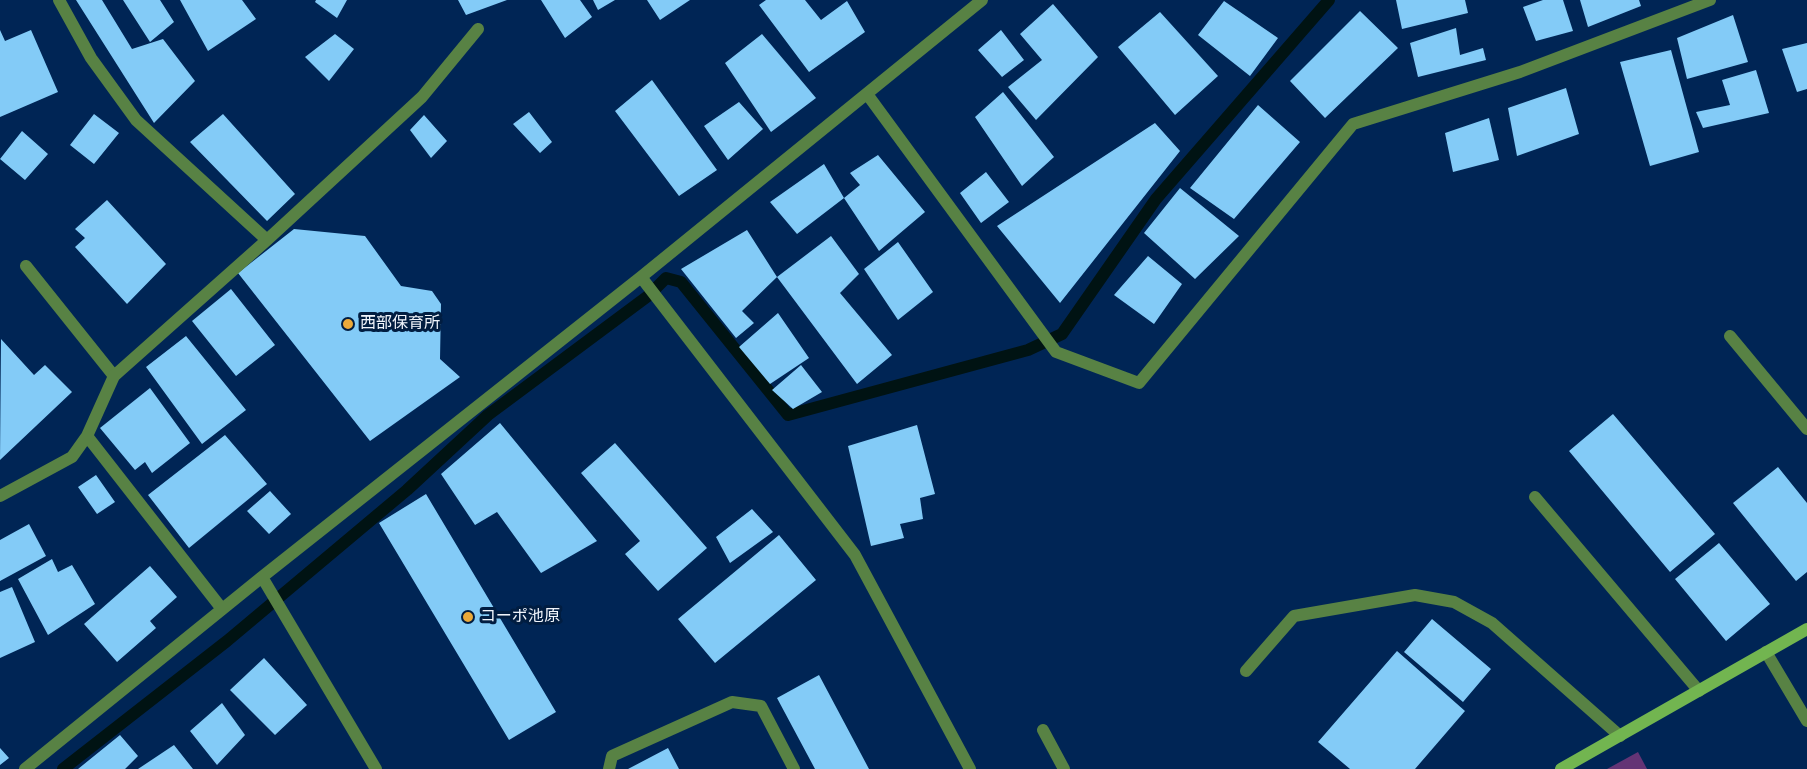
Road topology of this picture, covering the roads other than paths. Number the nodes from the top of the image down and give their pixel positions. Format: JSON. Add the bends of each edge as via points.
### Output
{"nodes":[{"id":1,"x":59,"y":0,"type":"edge"},
{"id":2,"x":982,"y":0,"type":"edge"},
{"id":3,"x":1710,"y":0,"type":"edge"},
{"id":4,"x":478,"y":29,"type":"dead end"},
{"id":5,"x":867,"y":94,"type":"junction"},
{"id":6,"x":267,"y":240,"type":"junction"},
{"id":7,"x":26,"y":266,"type":"dead end"},
{"id":8,"x":641,"y":277,"type":"junction"},
{"id":9,"x":1730,"y":336,"type":"dead end"},
{"id":10,"x":114,"y":376,"type":"junction"},
{"id":11,"x":1807,"y":429,"type":"edge"},
{"id":12,"x":87,"y":436,"type":"junction"},
{"id":13,"x":0,"y":496,"type":"edge"},
{"id":14,"x":1535,"y":497,"type":"dead end"},
{"id":15,"x":262,"y":577,"type":"junction"},
{"id":16,"x":222,"y":609,"type":"junction"},
{"id":17,"x":1807,"y":629,"type":"edge"},
{"id":18,"x":1766,"y":652,"type":"junction"},
{"id":19,"x":1246,"y":671,"type":"dead end"},
{"id":20,"x":1699,"y":691,"type":"junction"},
{"id":21,"x":1807,"y":721,"type":"edge"},
{"id":22,"x":1043,"y":730,"type":"dead end"},
{"id":23,"x":1620,"y":736,"type":"junction"},
{"id":24,"x":26,"y":769,"type":"edge"},
{"id":25,"x":376,"y":769,"type":"edge"},
{"id":26,"x":609,"y":769,"type":"edge"},
{"id":27,"x":794,"y":769,"type":"edge"},
{"id":28,"x":970,"y":769,"type":"edge"},
{"id":29,"x":1064,"y":769,"type":"edge"},
{"id":30,"x":1562,"y":769,"type":"edge"}],
"edges":[{"from":1,"to":6,"type":"street","via":[[91,58],[136,120]]},
{"from":2,"to":5,"type":"street"},
{"from":3,"to":5,"type":"street","via":[[1520,72],[1353,124],[1139,383],[1056,352]]},
{"from":4,"to":6,"type":"street","via":[[422,96]]},
{"from":5,"to":8,"type":"street"},
{"from":6,"to":10,"type":"street"},
{"from":7,"to":10,"type":"street"},
{"from":8,"to":15,"type":"street"},
{"from":8,"to":28,"type":"street","via":[[855,555]]},
{"from":9,"to":11,"type":"street"},
{"from":10,"to":12,"type":"street"},
{"from":12,"to":13,"type":"street","via":[[72,457]]},
{"from":12,"to":16,"type":"street"},
{"from":14,"to":20,"type":"street"},
{"from":15,"to":16,"type":"street"},
{"from":15,"to":25,"type":"street"},
{"from":16,"to":24,"type":"street"},
{"from":17,"to":18,"type":"street"},
{"from":18,"to":20,"type":"street"},
{"from":18,"to":21,"type":"street"},
{"from":19,"to":23,"type":"street","via":[[1294,616],[1415,595],[1454,602],[1492,623]]},
{"from":20,"to":23,"type":"street"},
{"from":22,"to":29,"type":"street"},
{"from":23,"to":30,"type":"street"},
{"from":26,"to":27,"type":"street","via":[[612,756],[732,702],[761,706]]}]}
